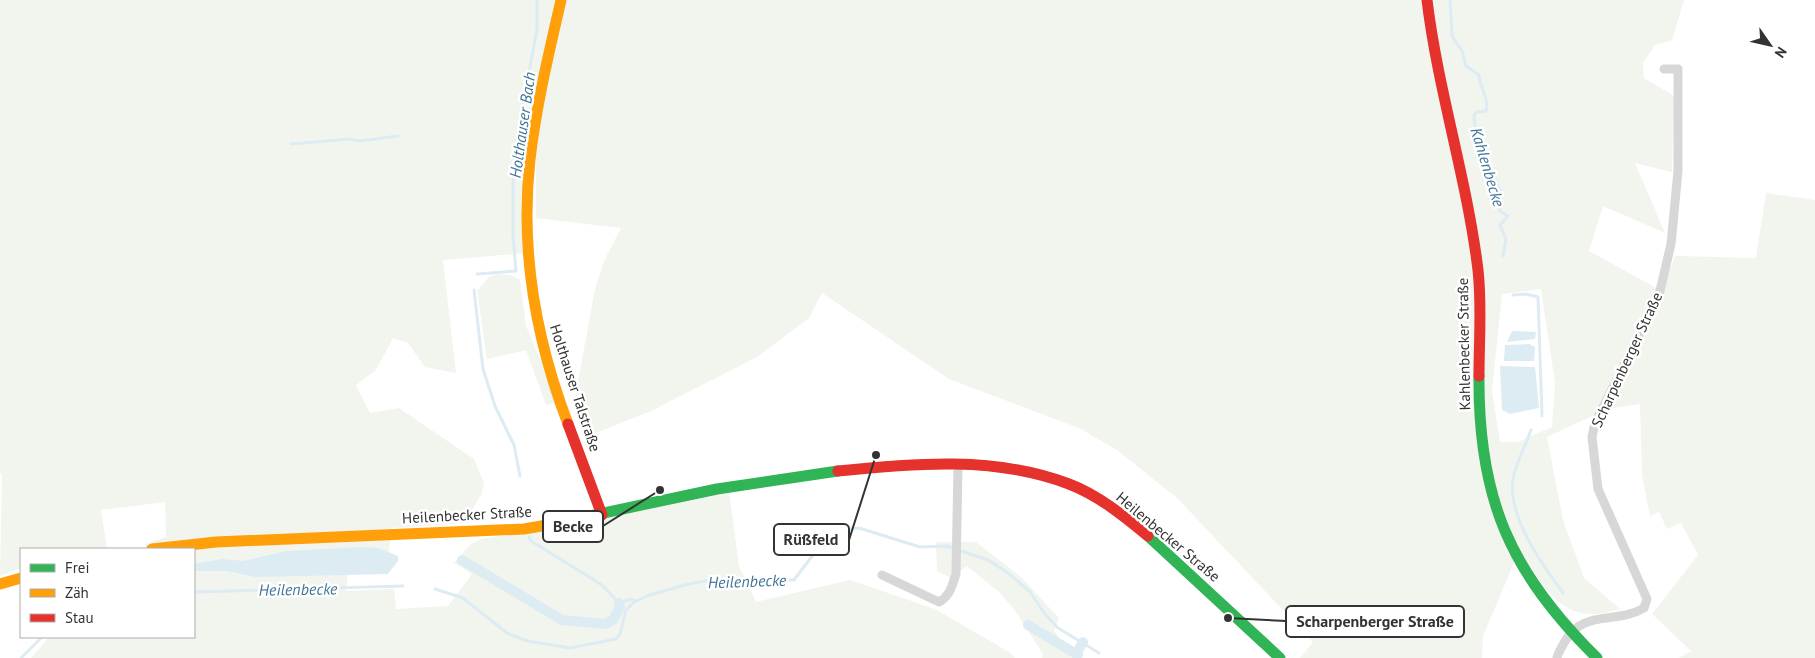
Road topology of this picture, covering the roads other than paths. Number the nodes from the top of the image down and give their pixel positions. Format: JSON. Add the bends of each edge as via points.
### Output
{"nodes":[{"id":1,"x":561,"y":0,"type":"edge"},
{"id":2,"x":1427,"y":0,"type":"edge"},
{"id":3,"x":1664,"y":69,"type":"dead end"},
{"id":4,"x":958,"y":465,"type":"junction"},
{"id":5,"x":602,"y":515,"type":"junction"},
{"id":6,"x":163,"y":548,"type":"edge"},
{"id":7,"x":882,"y":575,"type":"dead end"},
{"id":8,"x":20,"y":578,"type":"edge"},
{"id":9,"x":0,"y":584,"type":"edge"},
{"id":10,"x":1571,"y":631,"type":"junction"},
{"id":11,"x":1280,"y":658,"type":"edge"},
{"id":12,"x":1557,"y":658,"type":"edge"},
{"id":13,"x":1597,"y":658,"type":"edge"}],
"edges":[{"from":1,"to":5,"type":"street","name":"Holthauser Talstraße","via":[[531,148],[530,268],[536,314],[549,366]]},
{"from":2,"to":10,"type":"street","name":"Kahlenbecker Straße","via":[[1439,84],[1468,212],[1481,295],[1479,379],[1483,457],[1491,496],[1516,558]]},
{"from":3,"to":10,"type":"street","name":"Scharpenberger Straße","via":[[1678,69],[1678,171],[1671,244],[1659,295],[1595,423],[1592,437],[1598,489],[1646,599],[1644,608],[1637,612],[1590,620]]},
{"from":4,"to":5,"type":"street","name":"Heilenbecker Straße","via":[[897,465],[823,472],[717,489]]},
{"from":4,"to":7,"type":"street","via":[[956,574],[951,591],[938,602]]},
{"from":4,"to":11,"type":"street","name":"Heilenbecker Straße","via":[[1043,476],[1070,484],[1103,501],[1161,546]]},
{"from":5,"to":6,"type":"street","name":"Heilenbecker Straße","via":[[524,528],[254,540]]},
{"from":8,"to":9,"type":"street"},
{"from":10,"to":12,"type":"street"},
{"from":10,"to":13,"type":"street","name":"Kahlenbecker Straße"}]}
